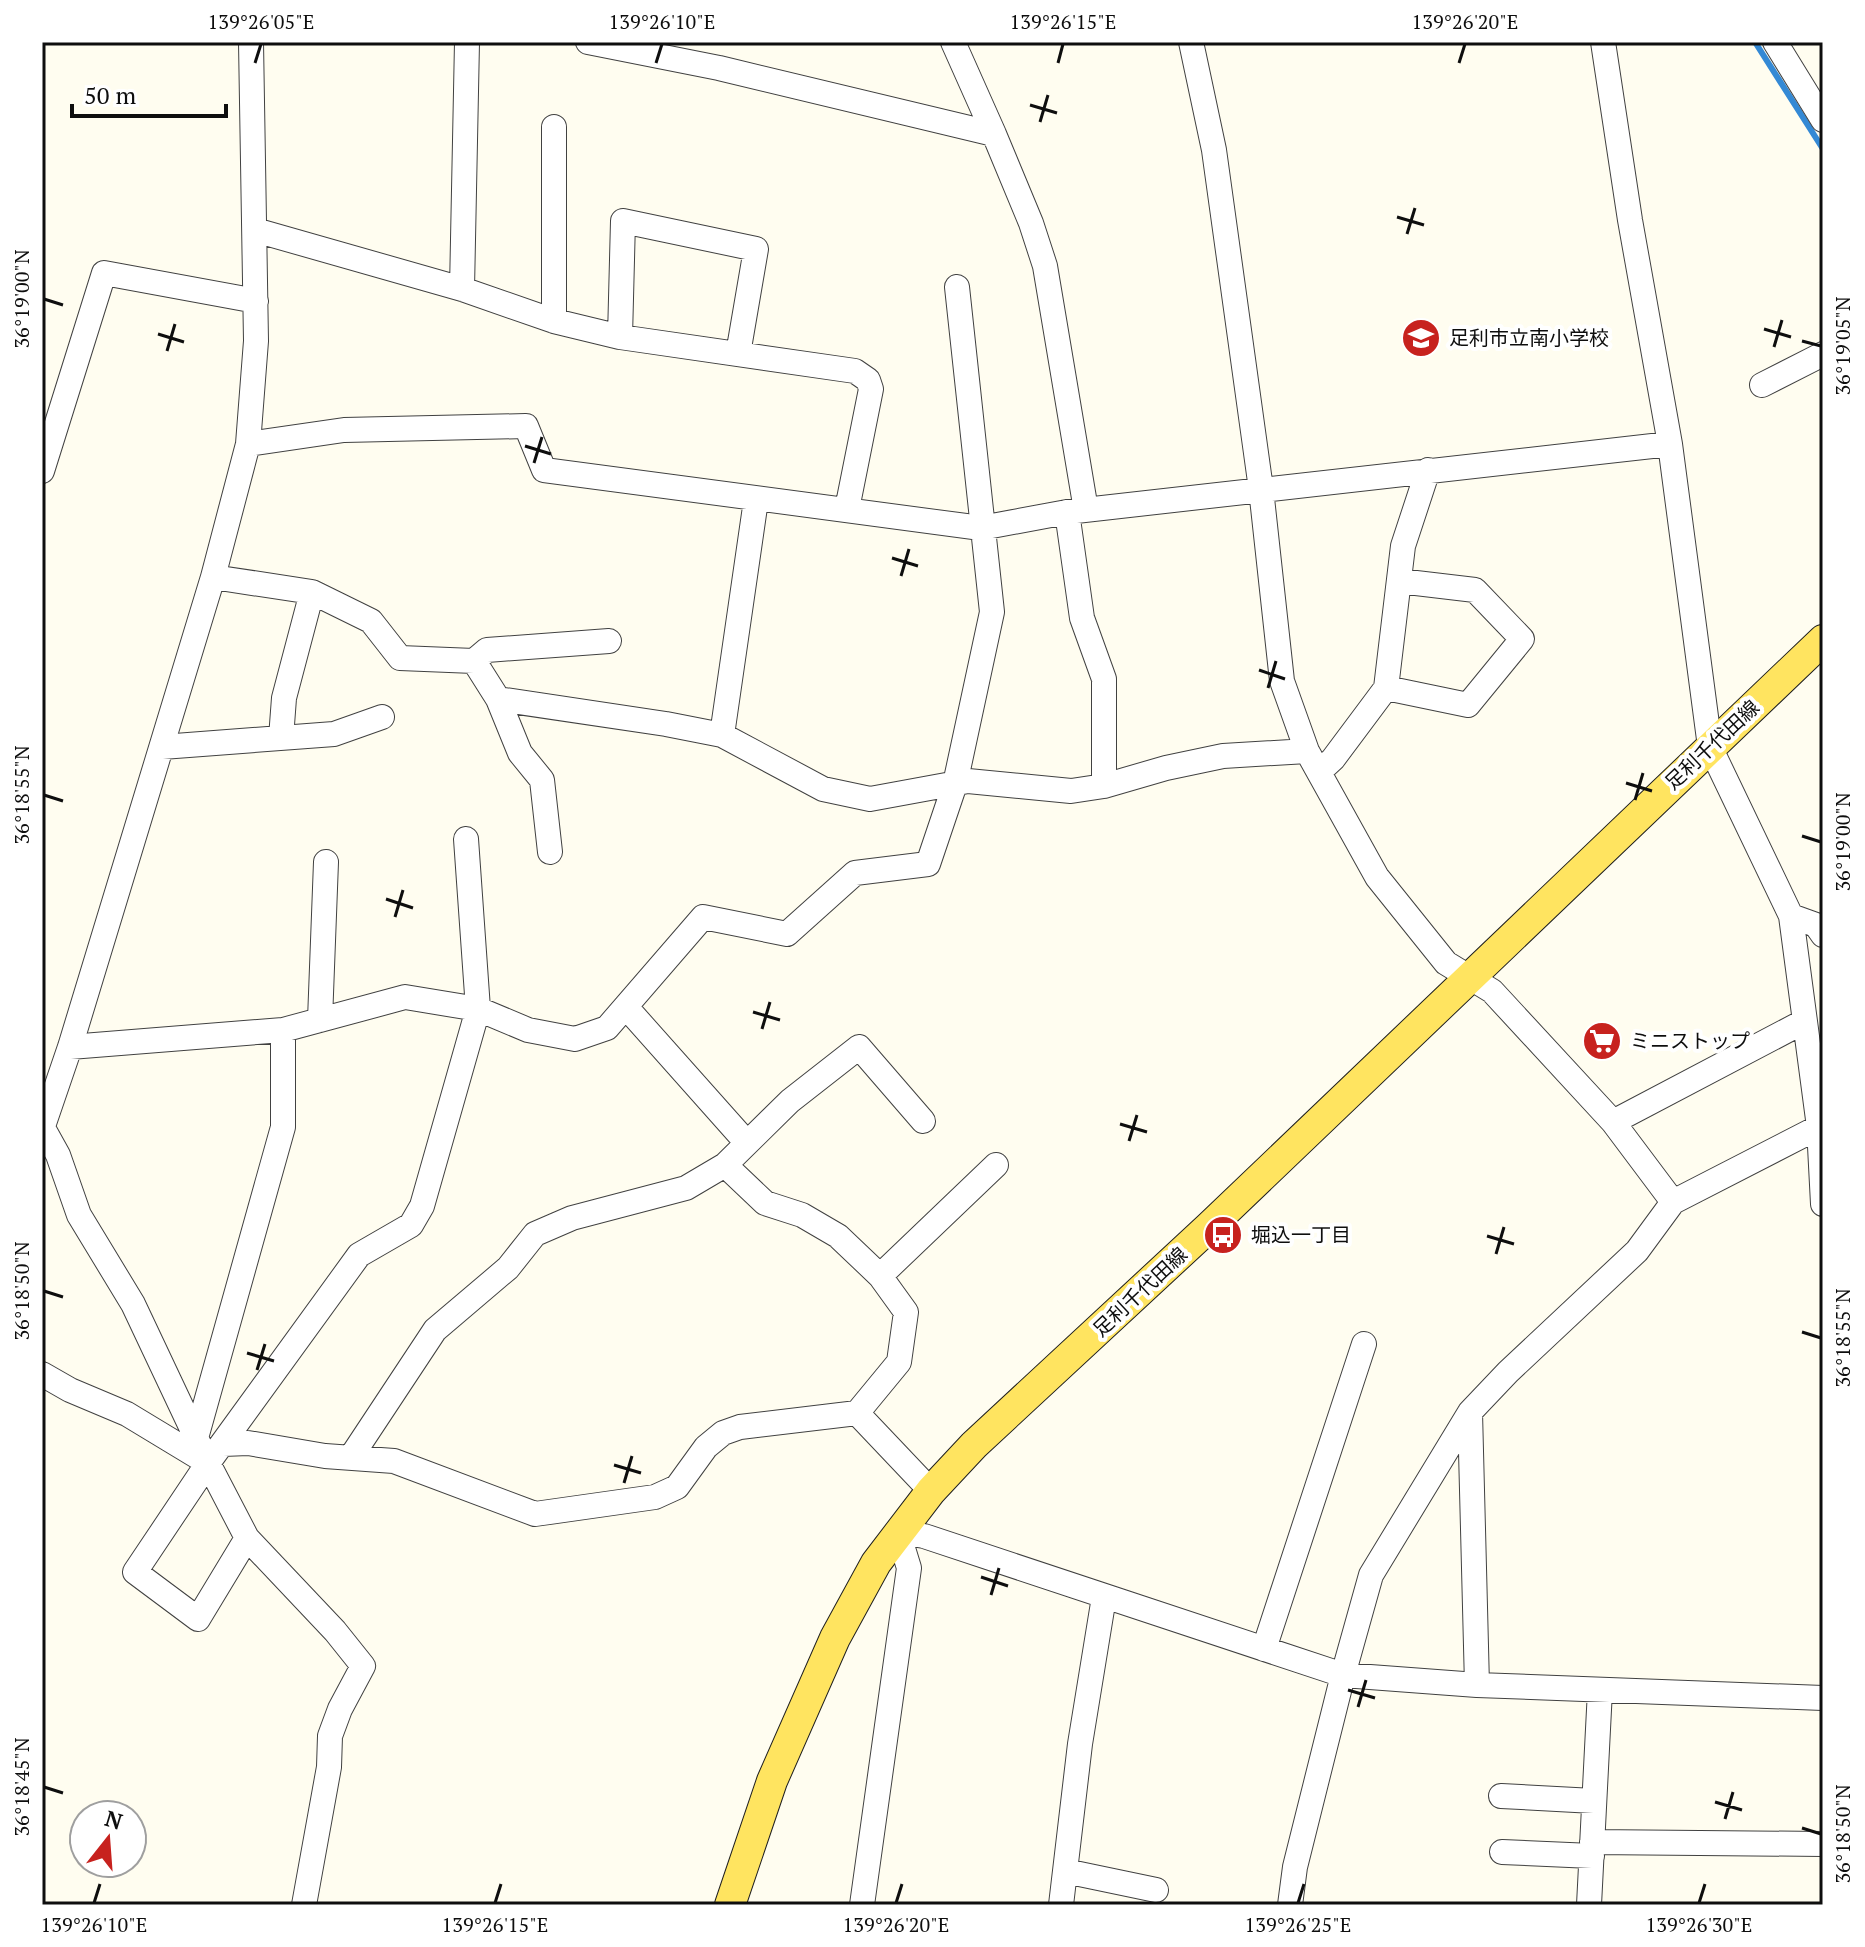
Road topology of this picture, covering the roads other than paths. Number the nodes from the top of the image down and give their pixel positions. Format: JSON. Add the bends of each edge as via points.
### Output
{"nodes":[{"id":1,"x":251,"y":42,"type":"edge"},
{"id":2,"x":467,"y":42,"type":"edge"},
{"id":3,"x":588,"y":42,"type":"edge"},
{"id":4,"x":953,"y":42,"type":"edge"},
{"id":5,"x":1191,"y":42,"type":"edge"},
{"id":6,"x":1603,"y":42,"type":"edge"},
{"id":7,"x":1775,"y":42,"type":"edge"},
{"id":8,"x":1823,"y":120,"type":"edge"},
{"id":9,"x":554,"y":127,"type":"dead end"},
{"id":10,"x":994,"y":134,"type":"junction"},
{"id":11,"x":255,"y":230,"type":"junction"},
{"id":12,"x":957,"y":287,"type":"dead end"},
{"id":13,"x":462,"y":289,"type":"junction"},
{"id":14,"x":256,"y":301,"type":"junction"},
{"id":15,"x":554,"y":321,"type":"junction"},
{"id":16,"x":620,"y":337,"type":"junction"},
{"id":17,"x":738,"y":354,"type":"junction"},
{"id":18,"x":1823,"y":354,"type":"edge"},
{"id":19,"x":1762,"y":385,"type":"dead end"},
{"id":20,"x":248,"y":444,"type":"junction"},
{"id":21,"x":1670,"y":444,"type":"junction"},
{"id":22,"x":1428,"y":470,"type":"junction"},
{"id":23,"x":42,"y":471,"type":"edge"},
{"id":24,"x":1261,"y":489,"type":"junction"},
{"id":25,"x":756,"y":500,"type":"junction"},
{"id":26,"x":847,"y":509,"type":"junction"},
{"id":27,"x":1077,"y":511,"type":"junction"},
{"id":28,"x":981,"y":528,"type":"junction"},
{"id":29,"x":213,"y":577,"type":"junction"},
{"id":30,"x":1399,"y":581,"type":"junction"},
{"id":31,"x":312,"y":592,"type":"junction"},
{"id":32,"x":1823,"y":640,"type":"edge"},
{"id":33,"x":609,"y":641,"type":"dead end"},
{"id":34,"x":474,"y":661,"type":"junction"},
{"id":35,"x":1386,"y":688,"type":"junction"},
{"id":36,"x":498,"y":699,"type":"junction"},
{"id":37,"x":382,"y":717,"type":"dead end"},
{"id":38,"x":722,"y":735,"type":"junction"},
{"id":39,"x":281,"y":738,"type":"junction"},
{"id":40,"x":162,"y":747,"type":"junction"},
{"id":41,"x":1710,"y":747,"type":"junction"},
{"id":42,"x":1313,"y":761,"type":"junction"},
{"id":43,"x":955,"y":784,"type":"junction"},
{"id":44,"x":1104,"y":786,"type":"junction"},
{"id":45,"x":466,"y":839,"type":"dead end"},
{"id":46,"x":550,"y":852,"type":"dead end"},
{"id":47,"x":326,"y":862,"type":"dead end"},
{"id":48,"x":1791,"y":916,"type":"junction"},
{"id":49,"x":1823,"y":935,"type":"edge"},
{"id":50,"x":1469,"y":976,"type":"junction"},
{"id":51,"x":626,"y":1007,"type":"junction"},
{"id":52,"x":478,"y":1009,"type":"junction"},
{"id":53,"x":320,"y":1020,"type":"junction"},
{"id":54,"x":1805,"y":1021,"type":"junction"},
{"id":55,"x":283,"y":1030,"type":"junction"},
{"id":56,"x":70,"y":1047,"type":"junction"},
{"id":57,"x":923,"y":1121,"type":"dead end"},
{"id":58,"x":1613,"y":1122,"type":"junction"},
{"id":59,"x":1819,"y":1127,"type":"junction"},
{"id":60,"x":42,"y":1129,"type":"edge"},
{"id":61,"x":747,"y":1143,"type":"junction"},
{"id":62,"x":725,"y":1165,"type":"junction"},
{"id":63,"x":996,"y":1165,"type":"dead end"},
{"id":64,"x":1673,"y":1202,"type":"junction"},
{"id":65,"x":1823,"y":1204,"type":"edge"},
{"id":66,"x":880,"y":1276,"type":"junction"},
{"id":67,"x":1364,"y":1344,"type":"dead end"},
{"id":68,"x":42,"y":1374,"type":"edge"},
{"id":69,"x":1470,"y":1412,"type":"junction"},
{"id":70,"x":857,"y":1413,"type":"junction"},
{"id":71,"x":196,"y":1438,"type":"junction"},
{"id":72,"x":215,"y":1454,"type":"junction"},
{"id":73,"x":351,"y":1457,"type":"junction"},
{"id":74,"x":931,"y":1491,"type":"junction"},
{"id":75,"x":898,"y":1532,"type":"junction"},
{"id":76,"x":247,"y":1538,"type":"junction"},
{"id":77,"x":1104,"y":1597,"type":"junction"},
{"id":78,"x":1264,"y":1649,"type":"junction"},
{"id":79,"x":1343,"y":1675,"type":"junction"},
{"id":80,"x":1477,"y":1685,"type":"junction"},
{"id":81,"x":1600,"y":1690,"type":"junction"},
{"id":82,"x":1823,"y":1698,"type":"edge"},
{"id":83,"x":1501,"y":1796,"type":"dead end"},
{"id":84,"x":1594,"y":1801,"type":"junction"},
{"id":85,"x":1823,"y":1844,"type":"edge"},
{"id":86,"x":1592,"y":1849,"type":"junction"},
{"id":87,"x":1502,"y":1852,"type":"dead end"},
{"id":88,"x":1065,"y":1871,"type":"junction"},
{"id":89,"x":1156,"y":1890,"type":"dead end"},
{"id":90,"x":304,"y":1905,"type":"edge"},
{"id":91,"x":730,"y":1905,"type":"edge"},
{"id":92,"x":862,"y":1905,"type":"edge"},
{"id":93,"x":1061,"y":1905,"type":"edge"},
{"id":94,"x":1290,"y":1905,"type":"edge"},
{"id":95,"x":1589,"y":1905,"type":"edge"}],
"edges":[{"from":1,"to":11,"type":"street"},
{"from":2,"to":13,"type":"street"},
{"from":3,"to":10,"type":"street"},
{"from":4,"to":10,"type":"street"},
{"from":5,"to":24,"type":"street","via":[[1214,150]]},
{"from":6,"to":21,"type":"street"},
{"from":7,"to":8,"type":"street"},
{"from":9,"to":15,"type":"street"},
{"from":10,"to":27,"type":"street","via":[[1045,266]]},
{"from":11,"to":13,"type":"street"},
{"from":11,"to":14,"type":"street"},
{"from":12,"to":28,"type":"street"},
{"from":13,"to":15,"type":"street"},
{"from":14,"to":20,"type":"street"},
{"from":14,"to":23,"type":"street","via":[[104,273]]},
{"from":15,"to":16,"type":"street"},
{"from":16,"to":17,"type":"street"},
{"from":16,"to":17,"type":"street","via":[[623,221],[756,249]]},
{"from":17,"to":26,"type":"street","via":[[855,371],[868,380],[870,405]]},
{"from":18,"to":19,"type":"street"},
{"from":20,"to":25,"type":"street","via":[[344,430],[526,426],[544,470]]},
{"from":20,"to":29,"type":"street"},
{"from":21,"to":22,"type":"street"},
{"from":21,"to":41,"type":"street"},
{"from":22,"to":24,"type":"street"},
{"from":22,"to":30,"type":"street","via":[[1403,546]]},
{"from":24,"to":27,"type":"street"},
{"from":24,"to":42,"type":"street","via":[[1282,681]]},
{"from":25,"to":26,"type":"street"},
{"from":25,"to":38,"type":"street"},
{"from":26,"to":28,"type":"street"},
{"from":27,"to":28,"type":"street"},
{"from":27,"to":44,"type":"street","via":[[1082,618],[1104,679]]},
{"from":28,"to":43,"type":"street","via":[[992,612]]},
{"from":29,"to":31,"type":"street"},
{"from":29,"to":40,"type":"street"},
{"from":30,"to":35,"type":"street"},
{"from":30,"to":35,"type":"street","via":[[1475,590],[1522,639],[1468,705]]},
{"from":31,"to":34,"type":"street","via":[[371,621],[400,658]]},
{"from":31,"to":39,"type":"street","via":[[284,698]]},
{"from":32,"to":41,"type":"main road","name":"足利千代田線"},
{"from":33,"to":34,"type":"street","via":[[487,650]]},
{"from":34,"to":36,"type":"street"},
{"from":35,"to":42,"type":"street","via":[[1333,759]]},
{"from":36,"to":38,"type":"street"},
{"from":36,"to":46,"type":"street","via":[[520,753],[542,780]]},
{"from":37,"to":39,"type":"street","via":[[334,734]]},
{"from":38,"to":43,"type":"street","via":[[823,789],[847,796],[870,799]]},
{"from":39,"to":40,"type":"street"},
{"from":40,"to":56,"type":"street"},
{"from":41,"to":48,"type":"street"},
{"from":41,"to":50,"type":"main road","name":"足利千代田線"},
{"from":42,"to":44,"type":"street","via":[[1223,756]]},
{"from":42,"to":50,"type":"street","via":[[1377,877],[1446,963]]},
{"from":43,"to":44,"type":"street","via":[[1071,791]]},
{"from":43,"to":51,"type":"street","via":[[928,864],[855,873],[787,934],[703,917]]},
{"from":45,"to":52,"type":"street"},
{"from":47,"to":53,"type":"street"},
{"from":48,"to":49,"type":"street","via":[[1816,925]]},
{"from":48,"to":54,"type":"street"},
{"from":50,"to":58,"type":"street","via":[[1492,991]]},
{"from":50,"to":74,"type":"main road","name":"足利千代田線"},
{"from":51,"to":52,"type":"street","via":[[607,1028],[575,1039],[528,1030]]},
{"from":51,"to":61,"type":"street"},
{"from":52,"to":53,"type":"street","via":[[405,997]]},
{"from":52,"to":72,"type":"street","via":[[422,1206],[411,1225],[359,1255]]},
{"from":53,"to":55,"type":"street"},
{"from":54,"to":58,"type":"street"},
{"from":54,"to":59,"type":"street"},
{"from":55,"to":56,"type":"street"},
{"from":55,"to":71,"type":"street","via":[[283,1127]]},
{"from":56,"to":60,"type":"street"},
{"from":57,"to":61,"type":"street","via":[[859,1047]]},
{"from":58,"to":64,"type":"street"},
{"from":59,"to":64,"type":"street"},
{"from":59,"to":65,"type":"street"},
{"from":60,"to":71,"type":"street","via":[[58,1155],[79,1215],[133,1304]]},
{"from":61,"to":62,"type":"street"},
{"from":62,"to":66,"type":"street","via":[[765,1203],[802,1215],[838,1236]]},
{"from":62,"to":73,"type":"street","via":[[686,1188],[572,1218],[535,1234],[508,1268],[435,1330]]},
{"from":63,"to":66,"type":"street"},
{"from":64,"to":69,"type":"street","via":[[1637,1251]]},
{"from":66,"to":70,"type":"street","via":[[906,1312],[902,1348],[899,1362]]},
{"from":67,"to":78,"type":"street"},
{"from":68,"to":72,"type":"street"},
{"from":69,"to":79,"type":"street","via":[[1371,1575]]},
{"from":69,"to":80,"type":"street"},
{"from":70,"to":73,"type":"street","via":[[740,1427],[706,1447],[677,1487],[655,1497],[555,1513],[535,1514],[394,1461]]},
{"from":70,"to":74,"type":"street"},
{"from":71,"to":72,"type":"street"},
{"from":72,"to":73,"type":"street","via":[[248,1443]]},
{"from":72,"to":76,"type":"street"},
{"from":72,"to":76,"type":"street","via":[[135,1572],[198,1619]]},
{"from":74,"to":75,"type":"main road","name":"足利千代田線"},
{"from":75,"to":77,"type":"street","via":[[924,1536]]},
{"from":75,"to":91,"type":"main road","name":"足利千代田線","via":[[835,1638],[772,1781]]},
{"from":75,"to":92,"type":"street","via":[[909,1568]]},
{"from":76,"to":90,"type":"street","via":[[363,1666],[330,1736]]},
{"from":77,"to":78,"type":"street"},
{"from":77,"to":88,"type":"street"},
{"from":78,"to":79,"type":"street"},
{"from":79,"to":80,"type":"street"},
{"from":79,"to":94,"type":"street"},
{"from":80,"to":81,"type":"street"},
{"from":81,"to":82,"type":"street"},
{"from":81,"to":84,"type":"street"},
{"from":83,"to":84,"type":"street"},
{"from":84,"to":86,"type":"street"},
{"from":85,"to":86,"type":"street"},
{"from":86,"to":87,"type":"street"},
{"from":86,"to":95,"type":"street"},
{"from":88,"to":89,"type":"street"},
{"from":88,"to":93,"type":"street"}]}
